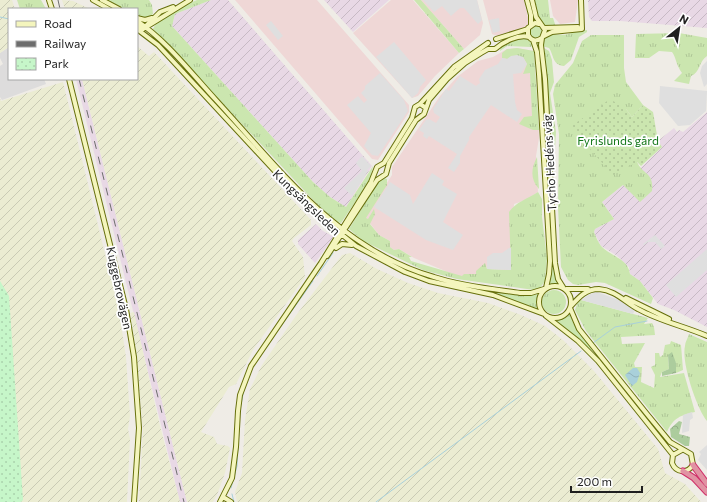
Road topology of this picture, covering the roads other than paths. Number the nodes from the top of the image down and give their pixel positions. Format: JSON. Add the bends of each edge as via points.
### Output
{"nodes":[{"id":1,"x":93,"y":0,"type":"edge"},
{"id":2,"x":102,"y":0,"type":"edge"},
{"id":3,"x":190,"y":0,"type":"edge"},
{"id":4,"x":528,"y":0,"type":"edge"},
{"id":5,"x":532,"y":0,"type":"edge"},
{"id":6,"x":580,"y":0,"type":"edge"},
{"id":7,"x":109,"y":8,"type":"edge"},
{"id":8,"x":117,"y":8,"type":"edge"},
{"id":9,"x":138,"y":19,"type":"edge"},
{"id":10,"x":138,"y":20,"type":"edge"},
{"id":11,"x":153,"y":21,"type":"junction"},
{"id":12,"x":540,"y":24,"type":"junction"},
{"id":13,"x":531,"y":25,"type":"junction"},
{"id":14,"x":138,"y":26,"type":"edge"},
{"id":15,"x":544,"y":28,"type":"junction"},
{"id":16,"x":582,"y":28,"type":"junction"},
{"id":17,"x":138,"y":29,"type":"edge"},
{"id":18,"x":145,"y":29,"type":"junction"},
{"id":19,"x":528,"y":29,"type":"junction"},
{"id":20,"x":529,"y":37,"type":"junction"},
{"id":21,"x":543,"y":37,"type":"junction"},
{"id":22,"x":496,"y":39,"type":"junction"},
{"id":23,"x":534,"y":40,"type":"junction"},
{"id":24,"x":161,"y":41,"type":"junction"},
{"id":25,"x":488,"y":43,"type":"junction"},
{"id":26,"x":499,"y":45,"type":"junction"},
{"id":27,"x":490,"y":49,"type":"junction"},
{"id":28,"x":69,"y":80,"type":"edge"},
{"id":29,"x":420,"y":104,"type":"junction"},
{"id":30,"x":426,"y":108,"type":"junction"},
{"id":31,"x":415,"y":111,"type":"junction"},
{"id":32,"x":421,"y":116,"type":"junction"},
{"id":33,"x":380,"y":165,"type":"junction"},
{"id":34,"x":387,"y":171,"type":"junction"},
{"id":35,"x":375,"y":172,"type":"junction"},
{"id":36,"x":381,"y":176,"type":"junction"},
{"id":37,"x":341,"y":233,"type":"junction"},
{"id":38,"x":356,"y":246,"type":"junction"},
{"id":39,"x":330,"y":254,"type":"junction"},
{"id":40,"x":321,"y":263,"type":"junction"},
{"id":41,"x":545,"y":288,"type":"junction"},
{"id":42,"x":564,"y":288,"type":"junction"},
{"id":43,"x":571,"y":307,"type":"junction"},
{"id":44,"x":545,"y":315,"type":"junction"},
{"id":45,"x":676,"y":324,"type":"junction"},
{"id":46,"x":707,"y":336,"type":"edge"},
{"id":47,"x":682,"y":450,"type":"junction"},
{"id":48,"x":673,"y":455,"type":"junction"},
{"id":49,"x":693,"y":465,"type":"junction"},
{"id":50,"x":683,"y":472,"type":"junction"},
{"id":51,"x":707,"y":484,"type":"edge"},
{"id":52,"x":707,"y":492,"type":"edge"},
{"id":53,"x":223,"y":497,"type":"junction"},
{"id":54,"x":134,"y":502,"type":"edge"},
{"id":55,"x":220,"y":502,"type":"edge"},
{"id":56,"x":231,"y":502,"type":"edge"}],
"edges":[{"from":1,"to":7,"type":"main road"},
{"from":2,"to":8,"type":"main road"},
{"from":3,"to":11,"type":"main road","via":[[160,12]]},
{"from":4,"to":13,"type":"main road"},
{"from":5,"to":12,"type":"main road"},
{"from":6,"to":16,"type":"main road"},
{"from":9,"to":11,"type":"main road"},
{"from":10,"to":18,"type":"main road","name":"Kungsängsleden"},
{"from":11,"to":18,"type":"main road"},
{"from":11,"to":24,"type":"main road","via":[[151,29]]},
{"from":12,"to":13,"type":"main road"},
{"from":12,"to":15,"type":"main road"},
{"from":13,"to":19,"type":"main road"},
{"from":14,"to":18,"type":"main road"},
{"from":15,"to":16,"type":"main road"},
{"from":15,"to":21,"type":"main road"},
{"from":16,"to":21,"type":"main road","via":[[552,32]]},
{"from":17,"to":18,"type":"main road","name":"Kungsängsleden"},
{"from":18,"to":24,"type":"main road","name":"Kungsängsleden"},
{"from":18,"to":37,"type":"main road","name":"Kungsängsleden","via":[[309,208]]},
{"from":19,"to":20,"type":"main road"},
{"from":19,"to":22,"type":"main road"},
{"from":20,"to":23,"type":"main road"},
{"from":20,"to":26,"type":"main road"},
{"from":21,"to":23,"type":"main road"},
{"from":21,"to":42,"type":"main road","name":"Tycho Hedéns väg","via":[[555,263],[558,279]]},
{"from":22,"to":25,"type":"main road","via":[[491,38]]},
{"from":22,"to":26,"type":"main road"},
{"from":23,"to":41,"type":"main road","name":"Tycho Hedéns väg","via":[[539,74],[550,260]]},
{"from":24,"to":37,"type":"main road","name":"Kungsängsleden"},
{"from":25,"to":27,"type":"main road"},
{"from":25,"to":29,"type":"main road","via":[[454,67]]},
{"from":26,"to":27,"type":"main road","via":[[496,49]]},
{"from":27,"to":30,"type":"main road","via":[[457,70],[437,90]]},
{"from":28,"to":54,"type":"main road","name":"Kuggebrovägen","via":[[126,309],[133,350],[138,428]]},
{"from":29,"to":30,"type":"main road"},
{"from":29,"to":31,"type":"main road","via":[[415,107]]},
{"from":30,"to":32,"type":"main road"},
{"from":31,"to":32,"type":"main road"},
{"from":31,"to":33,"type":"main road","via":[[384,163]]},
{"from":32,"to":34,"type":"main road","via":[[390,162]]},
{"from":33,"to":34,"type":"main road","via":[[385,166]]},
{"from":33,"to":35,"type":"main road"},
{"from":34,"to":36,"type":"main road"},
{"from":35,"to":36,"type":"main road"},
{"from":35,"to":37,"type":"main road"},
{"from":36,"to":37,"type":"main road"},
{"from":37,"to":38,"type":"main road","name":"Kungsängsleden"},
{"from":37,"to":39,"type":"main road"},
{"from":37,"to":40,"type":"main road"},
{"from":37,"to":41,"type":"main road","name":"Kungsängsleden","via":[[391,261],[434,278],[520,293],[531,293]]},
{"from":38,"to":39,"type":"main road","via":[[340,244]]},
{"from":38,"to":44,"type":"main road","name":"Kungsängsleden","via":[[411,274],[453,287],[493,295]]},
{"from":39,"to":40,"type":"main road"},
{"from":40,"to":53,"type":"main road","via":[[251,366],[240,395],[232,478]]},
{"from":41,"to":42,"type":"main road","via":[[555,285]]},
{"from":41,"to":44,"type":"main road","via":[[539,303]]},
{"from":42,"to":43,"type":"main road","via":[[571,296]]},
{"from":42,"to":45,"type":"main road","via":[[611,290]]},
{"from":43,"to":44,"type":"main road","via":[[560,317]]},
{"from":43,"to":45,"type":"main road","via":[[584,293],[605,290],[648,314]]},
{"from":43,"to":47,"type":"main road","via":[[579,329],[601,358],[670,442]]},
{"from":44,"to":48,"type":"main road","via":[[598,361]]},
{"from":45,"to":46,"type":"main road"},
{"from":47,"to":48,"type":"main road"},
{"from":47,"to":49,"type":"main road","via":[[691,454]]},
{"from":48,"to":50,"type":"main road","via":[[674,467]]},
{"from":49,"to":50,"type":"main road"},
{"from":49,"to":51,"type":"highway"},
{"from":50,"to":52,"type":"highway","via":[[694,478]]},
{"from":53,"to":55,"type":"main road"},
{"from":53,"to":56,"type":"main road"}]}
